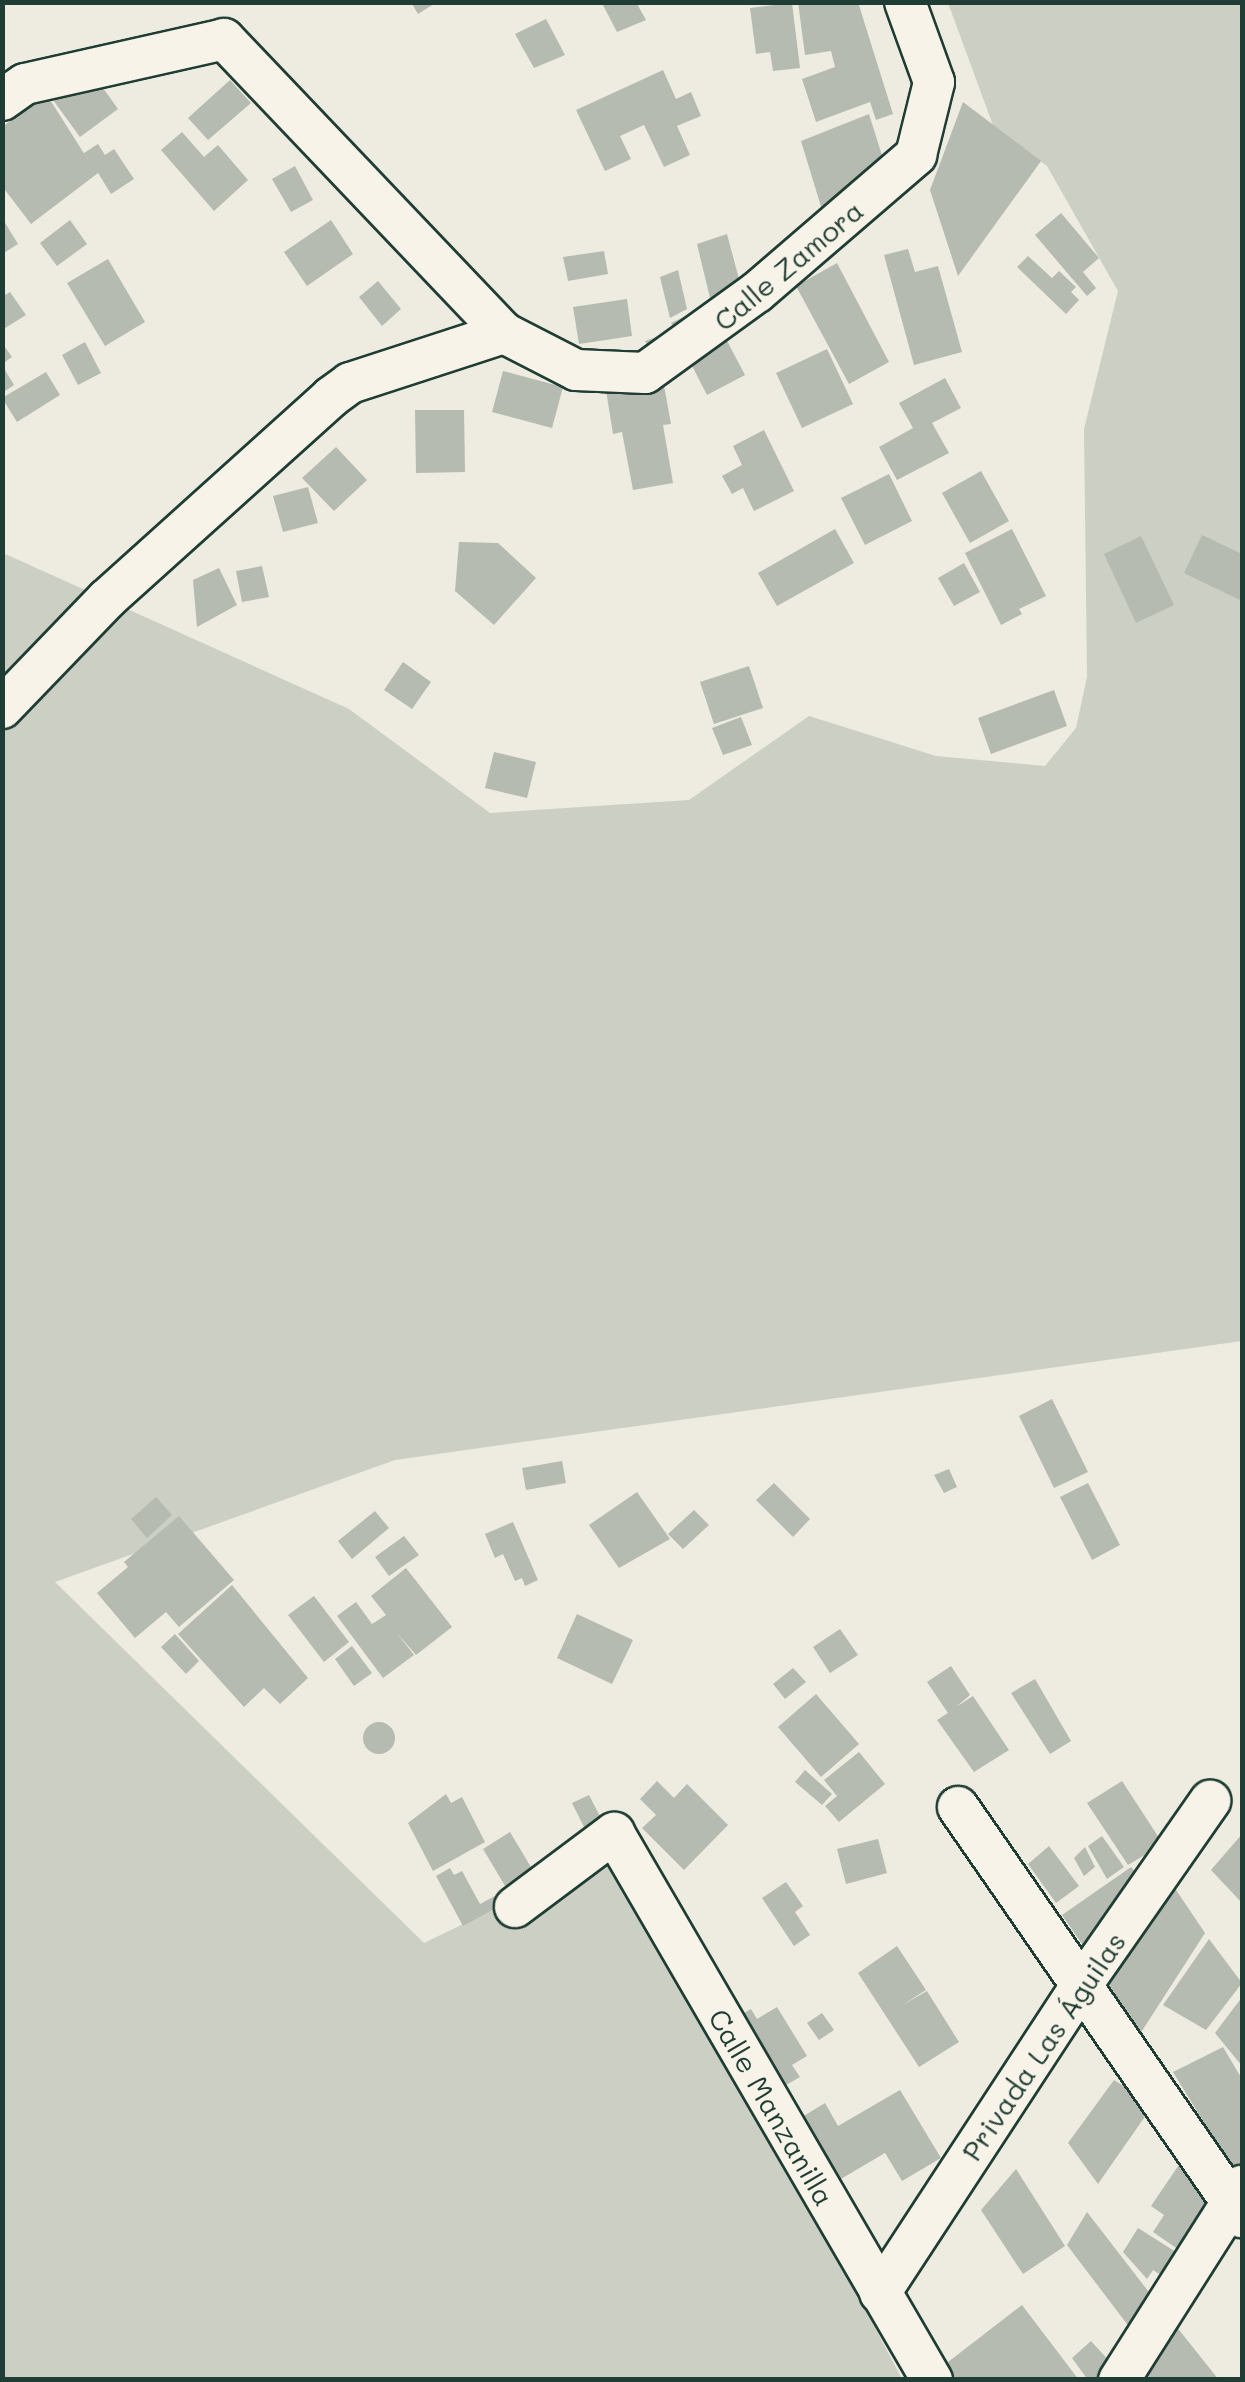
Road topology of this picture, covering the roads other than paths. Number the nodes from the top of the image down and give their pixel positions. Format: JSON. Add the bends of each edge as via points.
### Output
{"nodes":[{"id":1,"x":906,"y":2,"type":"edge"},
{"id":2,"x":2,"y":100,"type":"edge"},
{"id":3,"x":504,"y":333,"type":"junction"},
{"id":4,"x":2,"y":708,"type":"edge"},
{"id":5,"x":1210,"y":1801,"type":"dead end"},
{"id":6,"x":958,"y":1807,"type":"dead end"},
{"id":7,"x":515,"y":1907,"type":"dead end"},
{"id":8,"x":1081,"y":1986,"type":"junction"},
{"id":9,"x":1239,"y":2202,"type":"edge"},
{"id":10,"x":880,"y":2293,"type":"junction"},
{"id":11,"x":932,"y":2380,"type":"edge"},
{"id":12,"x":1119,"y":2380,"type":"edge"}],
"edges":[{"from":1,"to":3,"type":"street","name":"Calle Zamora","via":[[934,82],[916,155],[820,241],[645,373],[576,370]]},
{"from":2,"to":3,"type":"street","name":"Calle Zamora","via":[[25,84],[224,39]]},
{"from":3,"to":4,"type":"street","via":[[350,383],[107,599]]},
{"from":5,"to":8,"type":"street","name":"Privada Las Águilas"},
{"from":6,"to":8,"type":"street"},
{"from":7,"to":10,"type":"street","name":"Calle Manzanilla","via":[[614,1833]]},
{"from":8,"to":9,"type":"street"},
{"from":8,"to":10,"type":"street","name":"Privada Las Águilas"},
{"from":9,"to":12,"type":"street"},
{"from":10,"to":11,"type":"street","name":"Calle Manzanilla"}]}
